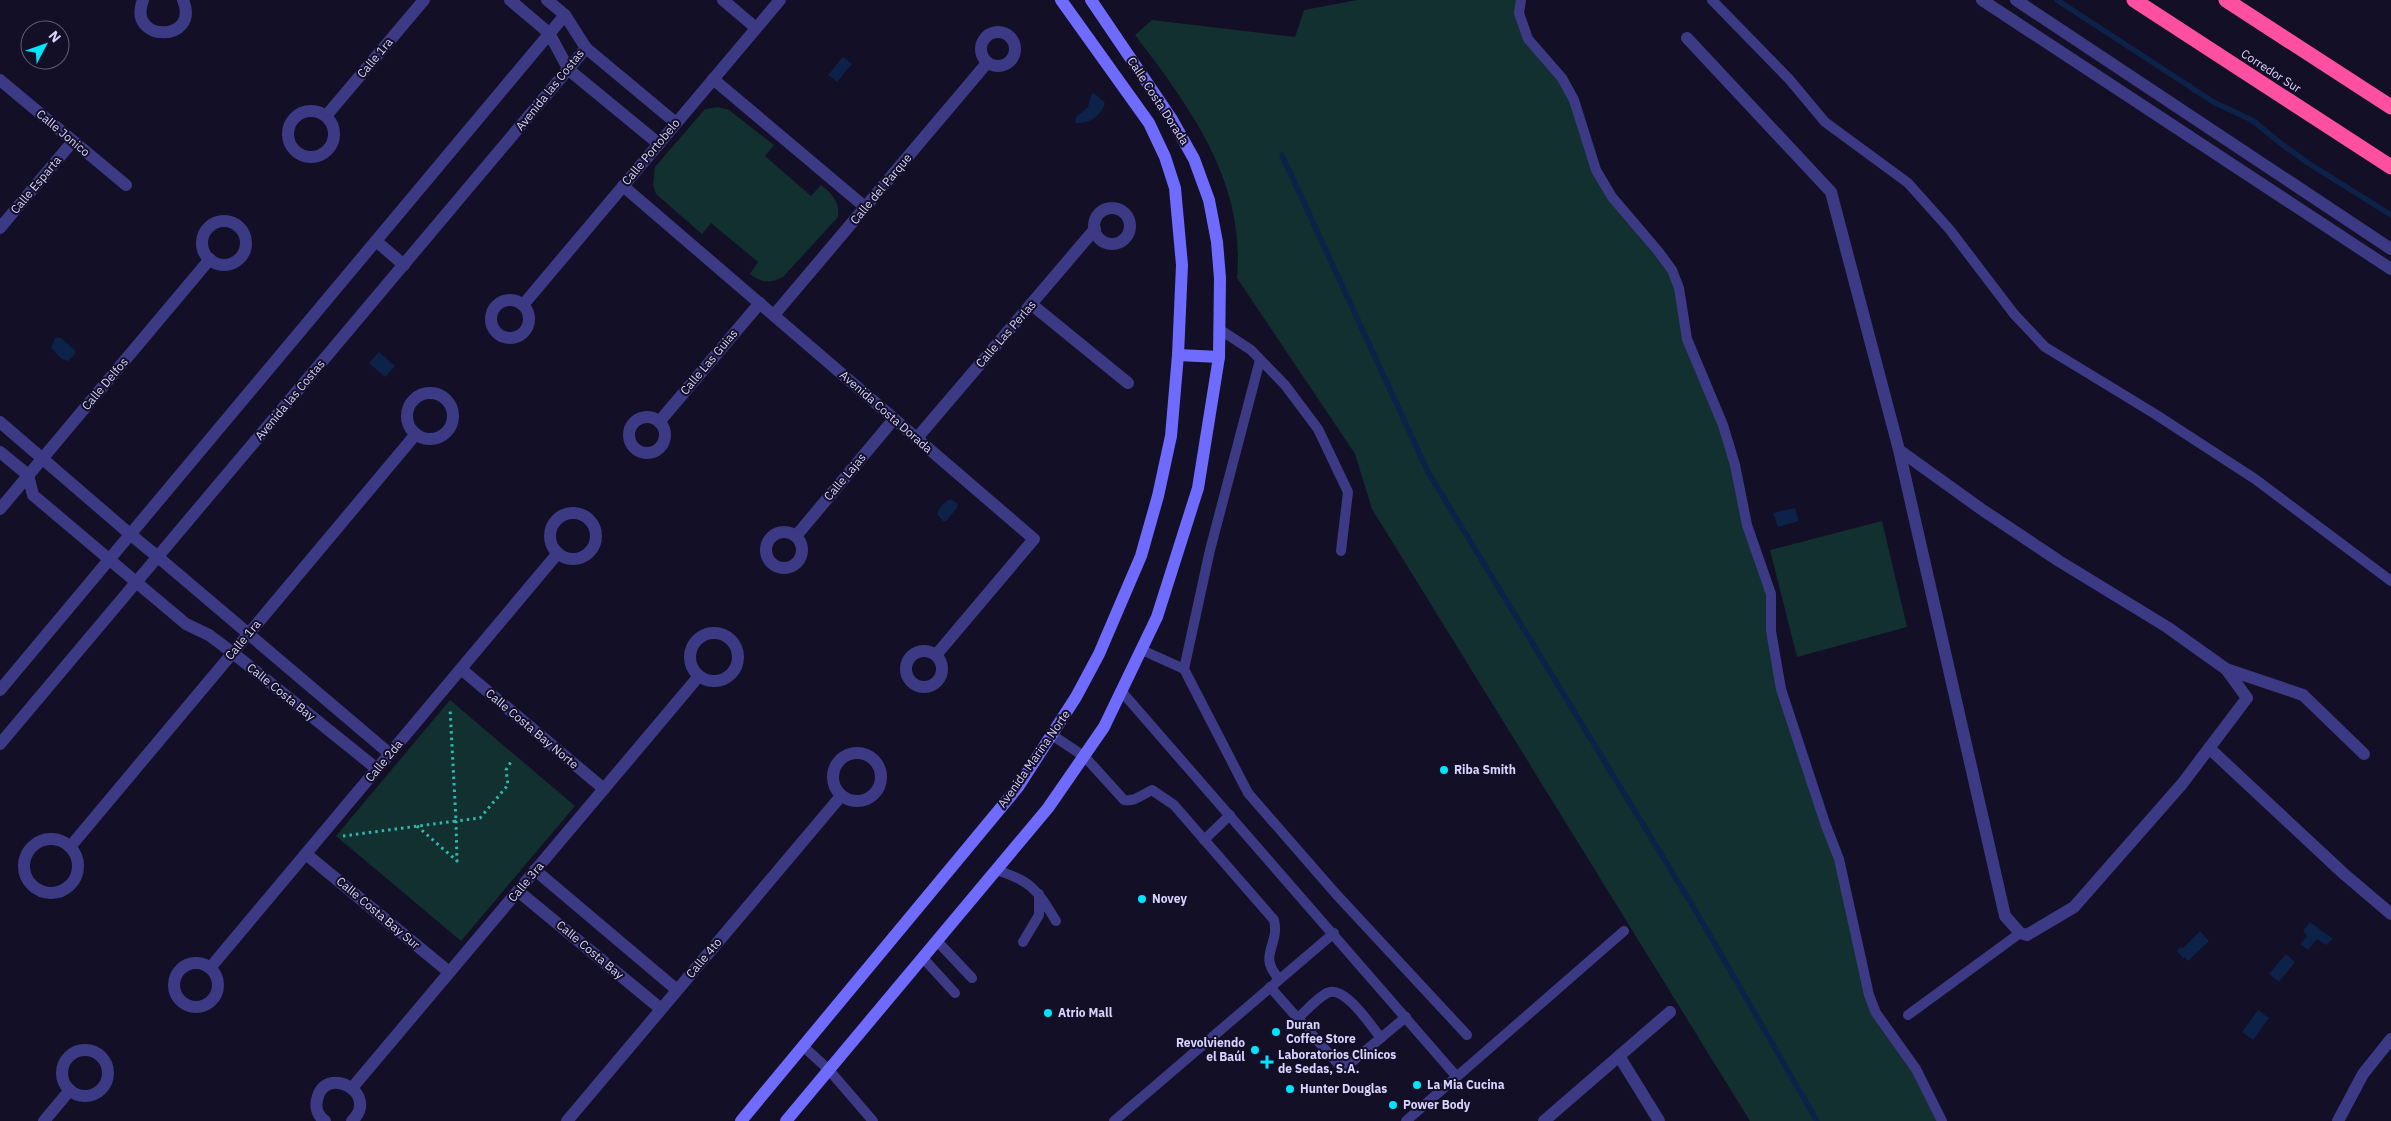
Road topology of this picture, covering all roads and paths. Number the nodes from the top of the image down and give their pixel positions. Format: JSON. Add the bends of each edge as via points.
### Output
{"nodes":[{"id":1,"x":143,"y":0,"type":"edge"},
{"id":2,"x":183,"y":0,"type":"edge"},
{"id":3,"x":424,"y":0,"type":"edge"},
{"id":4,"x":510,"y":0,"type":"edge"},
{"id":5,"x":546,"y":0,"type":"edge"},
{"id":6,"x":723,"y":0,"type":"edge"},
{"id":7,"x":780,"y":0,"type":"edge"},
{"id":8,"x":1062,"y":0,"type":"edge"},
{"id":9,"x":1091,"y":0,"type":"edge"},
{"id":10,"x":1521,"y":0,"type":"edge"},
{"id":11,"x":1712,"y":0,"type":"edge"},
{"id":12,"x":1982,"y":0,"type":"edge"},
{"id":13,"x":2016,"y":0,"type":"edge"},
{"id":14,"x":2134,"y":0,"type":"edge"},
{"id":15,"x":2226,"y":0,"type":"edge"},
{"id":16,"x":564,"y":15,"type":"junction"},
{"id":17,"x":756,"y":28,"type":"junction"},
{"id":18,"x":549,"y":33,"type":"junction"},
{"id":19,"x":1687,"y":38,"type":"dead end"},
{"id":20,"x":586,"y":48,"type":"junction"},
{"id":21,"x":987,"y":63,"type":"dead end"},
{"id":22,"x":569,"y":70,"type":"junction"},
{"id":23,"x":714,"y":79,"type":"junction"},
{"id":24,"x":0,"y":80,"type":"edge"},
{"id":25,"x":2391,"y":106,"type":"edge"},
{"id":26,"x":326,"y":116,"type":"dead end"},
{"id":27,"x":676,"y":122,"type":"junction"},
{"id":28,"x":73,"y":141,"type":"junction"},
{"id":29,"x":659,"y":144,"type":"junction"},
{"id":30,"x":2391,"y":167,"type":"edge"},
{"id":31,"x":126,"y":186,"type":"dead end"},
{"id":32,"x":623,"y":186,"type":"junction"},
{"id":33,"x":865,"y":207,"type":"junction"},
{"id":34,"x":0,"y":228,"type":"edge"},
{"id":35,"x":1095,"y":229,"type":"dead end"},
{"id":36,"x":376,"y":241,"type":"junction"},
{"id":37,"x":2391,"y":249,"type":"edge"},
{"id":38,"x":210,"y":259,"type":"dead end"},
{"id":39,"x":404,"y":265,"type":"junction"},
{"id":40,"x":2391,"y":268,"type":"edge"},
{"id":41,"x":760,"y":303,"type":"junction"},
{"id":42,"x":1031,"y":304,"type":"junction"},
{"id":43,"x":523,"y":305,"type":"dead end"},
{"id":44,"x":774,"y":315,"type":"junction"},
{"id":45,"x":1220,"y":329,"type":"junction"},
{"id":46,"x":1178,"y":355,"type":"junction"},
{"id":47,"x":1219,"y":357,"type":"junction"},
{"id":48,"x":1260,"y":360,"type":"junction"},
{"id":49,"x":1128,"y":383,"type":"dead end"},
{"id":50,"x":894,"y":419,"type":"junction"},
{"id":51,"x":0,"y":422,"type":"edge"},
{"id":52,"x":659,"y":422,"type":"dead end"},
{"id":53,"x":416,"y":434,"type":"dead end"},
{"id":54,"x":917,"y":438,"type":"junction"},
{"id":55,"x":1899,"y":450,"type":"junction"},
{"id":56,"x":0,"y":452,"type":"edge"},
{"id":57,"x":43,"y":457,"type":"junction"},
{"id":58,"x":28,"y":475,"type":"junction"},
{"id":59,"x":0,"y":508,"type":"edge"},
{"id":60,"x":131,"y":534,"type":"junction"},
{"id":61,"x":796,"y":536,"type":"dead end"},
{"id":62,"x":1341,"y":551,"type":"dead end"},
{"id":63,"x":558,"y":553,"type":"dead end"},
{"id":64,"x":158,"y":557,"type":"junction"},
{"id":65,"x":110,"y":560,"type":"junction"},
{"id":66,"x":2391,"y":581,"type":"edge"},
{"id":67,"x":136,"y":582,"type":"junction"},
{"id":68,"x":248,"y":634,"type":"junction"},
{"id":69,"x":1142,"y":650,"type":"junction"},
{"id":70,"x":233,"y":653,"type":"junction"},
{"id":71,"x":936,"y":655,"type":"dead end"},
{"id":72,"x":461,"y":669,"type":"junction"},
{"id":73,"x":1184,"y":669,"type":"junction"},
{"id":74,"x":2226,"y":669,"type":"junction"},
{"id":75,"x":699,"y":676,"type":"dead end"},
{"id":76,"x":0,"y":690,"type":"edge"},
{"id":77,"x":1122,"y":692,"type":"junction"},
{"id":78,"x":450,"y":708,"type":"dead end"},
{"id":79,"x":1052,"y":735,"type":"junction"},
{"id":80,"x":0,"y":744,"type":"edge"},
{"id":81,"x":2209,"y":748,"type":"junction"},
{"id":82,"x":390,"y":754,"type":"junction"},
{"id":83,"x":2364,"y":754,"type":"dead end"},
{"id":84,"x":1085,"y":757,"type":"junction"},
{"id":85,"x":512,"y":760,"type":"dead end"},
{"id":86,"x":377,"y":769,"type":"junction"},
{"id":87,"x":604,"y":789,"type":"junction"},
{"id":88,"x":841,"y":796,"type":"dead end"},
{"id":89,"x":1230,"y":815,"type":"junction"},
{"id":90,"x":456,"y":821,"type":"junction"},
{"id":91,"x":417,"y":826,"type":"junction"},
{"id":92,"x":344,"y":836,"type":"dead end"},
{"id":93,"x":1204,"y":840,"type":"junction"},
{"id":94,"x":70,"y":847,"type":"junction"},
{"id":95,"x":306,"y":854,"type":"junction"},
{"id":96,"x":535,"y":870,"type":"junction"},
{"id":97,"x":996,"y":870,"type":"junction"},
{"id":98,"x":518,"y":891,"type":"junction"},
{"id":99,"x":1039,"y":893,"type":"junction"},
{"id":100,"x":2391,"y":914,"type":"edge"},
{"id":101,"x":1056,"y":921,"type":"dead end"},
{"id":102,"x":1624,"y":931,"type":"dead end"},
{"id":103,"x":1334,"y":933,"type":"junction"},
{"id":104,"x":2020,"y":933,"type":"junction"},
{"id":105,"x":937,"y":941,"type":"junction"},
{"id":106,"x":1023,"y":942,"type":"dead end"},
{"id":107,"x":923,"y":958,"type":"junction"},
{"id":108,"x":210,"y":968,"type":"dead end"},
{"id":109,"x":450,"y":972,"type":"junction"},
{"id":110,"x":972,"y":978,"type":"dead end"},
{"id":111,"x":1279,"y":979,"type":"junction"},
{"id":112,"x":1270,"y":988,"type":"junction"},
{"id":113,"x":677,"y":990,"type":"junction"},
{"id":114,"x":955,"y":993,"type":"dead end"},
{"id":115,"x":661,"y":1009,"type":"junction"},
{"id":116,"x":1670,"y":1012,"type":"dead end"},
{"id":117,"x":1908,"y":1015,"type":"dead end"},
{"id":118,"x":1406,"y":1017,"type":"junction"},
{"id":119,"x":1297,"y":1019,"type":"junction"},
{"id":120,"x":1467,"y":1035,"type":"dead end"},
{"id":121,"x":1381,"y":1038,"type":"junction"},
{"id":122,"x":2391,"y":1039,"type":"edge"},
{"id":123,"x":804,"y":1047,"type":"junction"},
{"id":124,"x":1619,"y":1056,"type":"junction"},
{"id":125,"x":829,"y":1070,"type":"junction"},
{"id":126,"x":1457,"y":1077,"type":"junction"},
{"id":127,"x":352,"y":1088,"type":"junction"},
{"id":128,"x":70,"y":1090,"type":"dead end"},
{"id":129,"x":44,"y":1121,"type":"edge"},
{"id":130,"x":325,"y":1121,"type":"edge"},
{"id":131,"x":352,"y":1121,"type":"edge"},
{"id":132,"x":567,"y":1121,"type":"edge"},
{"id":133,"x":742,"y":1121,"type":"edge"},
{"id":134,"x":786,"y":1121,"type":"edge"},
{"id":135,"x":873,"y":1121,"type":"edge"},
{"id":136,"x":1114,"y":1121,"type":"edge"},
{"id":137,"x":1406,"y":1121,"type":"edge"},
{"id":138,"x":1544,"y":1121,"type":"edge"},
{"id":139,"x":1659,"y":1121,"type":"edge"},
{"id":140,"x":1942,"y":1121,"type":"edge"},
{"id":141,"x":2338,"y":1121,"type":"edge"}],
"edges":[{"from":1,"to":2,"type":"street","via":[[143,22],[161,34],[175,31],[184,20],[186,6]]},
{"from":3,"to":26,"type":"street","name":"Calle 1ra"},
{"from":4,"to":18,"type":"street"},
{"from":5,"to":16,"type":"street","name":"Avenida las Costas"},
{"from":6,"to":17,"type":"street"},
{"from":7,"to":17,"type":"street","name":"Calle Portobelo"},
{"from":8,"to":46,"type":"main road","name":"Calle Costa Dorada","via":[[1140,110],[1165,157],[1175,188],[1182,265]]},
{"from":9,"to":45,"type":"main road","name":"Calle Costa Dorada","via":[[1171,118],[1194,159],[1209,200],[1217,242]]},
{"from":10,"to":140,"type":"lane","via":[[1520,13],[1528,39],[1562,78],[1574,100],[1596,170],[1612,197],[1672,270],[1687,339],[1723,426],[1747,525],[1771,594],[1771,631],[1781,689],[1839,859],[1869,995],[1876,1014],[1916,1069]]},
{"from":11,"to":66,"type":"lane","via":[[1790,79],[1825,122],[1908,183],[1950,230],[2014,314],[2045,347],[2255,479]]},
{"from":12,"to":40,"type":"street"},
{"from":13,"to":37,"type":"street"},
{"from":14,"to":30,"type":"highway","name":"Corredor Sur"},
{"from":15,"to":25,"type":"highway"},
{"from":16,"to":18,"type":"street"},
{"from":16,"to":20,"type":"street","name":"Avenida las Costas"},
{"from":17,"to":23,"type":"street","name":"Calle Portobelo"},
{"from":18,"to":22,"type":"street"},
{"from":18,"to":36,"type":"street"},
{"from":19,"to":55,"type":"street","via":[[1831,192]]},
{"from":20,"to":22,"type":"street","name":"Avenida las Costas"},
{"from":20,"to":27,"type":"street"},
{"from":21,"to":33,"type":"street","name":"Calle del Parque"},
{"from":22,"to":29,"type":"street"},
{"from":22,"to":39,"type":"street","name":"Avenida las Costas"},
{"from":23,"to":27,"type":"street","name":"Calle Portobelo"},
{"from":23,"to":33,"type":"street"},
{"from":24,"to":28,"type":"street","name":"Calle Jonico"},
{"from":27,"to":29,"type":"street","name":"Calle Portobelo"},
{"from":28,"to":31,"type":"street","name":"Calle Jonico"},
{"from":28,"to":34,"type":"street","name":"Calle Esparta"},
{"from":29,"to":32,"type":"street","name":"Calle Portobelo"},
{"from":32,"to":41,"type":"street","name":"Avenida Costa Dorada"},
{"from":32,"to":43,"type":"street","name":"Calle Portobelo"},
{"from":33,"to":44,"type":"street","name":"Calle del Parque"},
{"from":35,"to":42,"type":"street","name":"Calle Las Perlas"},
{"from":36,"to":39,"type":"street"},
{"from":36,"to":60,"type":"street"},
{"from":38,"to":57,"type":"street","name":"Calle Delfos"},
{"from":39,"to":64,"type":"street","name":"Avenida las Costas"},
{"from":41,"to":44,"type":"street","name":"Avenida Costa Dorada"},
{"from":41,"to":52,"type":"street","name":"Calle Las Guias"},
{"from":42,"to":49,"type":"street"},
{"from":42,"to":54,"type":"street","name":"Calle Las Perlas"},
{"from":44,"to":50,"type":"street","name":"Avenida Costa Dorada"},
{"from":45,"to":47,"type":"main road","name":"Calle Costa Dorada"},
{"from":45,"to":48,"type":"lane"},
{"from":46,"to":47,"type":"main road"},
{"from":46,"to":79,"type":"main road","name":"Avenida Marina Norte","via":[[1171,436],[1141,556],[1099,654]]},
{"from":47,"to":69,"type":"main road","via":[[1198,488],[1157,617]]},
{"from":48,"to":62,"type":"lane","via":[[1286,385],[1318,429],[1348,492]]},
{"from":48,"to":73,"type":"lane","via":[[1210,550]]},
{"from":50,"to":54,"type":"street","name":"Avenida Costa Dorada"},
{"from":50,"to":61,"type":"street","name":"Calle Lajas"},
{"from":51,"to":57,"type":"street"},
{"from":53,"to":68,"type":"street","name":"Calle 1ra"},
{"from":54,"to":71,"type":"street","name":"Avenida Costa Dorada","via":[[1034,538]]},
{"from":55,"to":74,"type":"street","via":[[1984,511],[2167,627]]},
{"from":55,"to":104,"type":"street","via":[[2005,916]]},
{"from":56,"to":58,"type":"street"},
{"from":57,"to":58,"type":"street","name":"Calle Delfos"},
{"from":57,"to":60,"type":"street"},
{"from":58,"to":59,"type":"street","name":"Calle Delfos"},
{"from":58,"to":65,"type":"street","via":[[34,495]]},
{"from":60,"to":64,"type":"street","name":"Calle Costa Bay"},
{"from":60,"to":65,"type":"street"},
{"from":63,"to":72,"type":"street","name":"Calle 2da"},
{"from":64,"to":67,"type":"street","name":"Avenida las Costas"},
{"from":64,"to":68,"type":"street","name":"Calle Costa Bay"},
{"from":65,"to":67,"type":"street","name":"Calle Costa Bay"},
{"from":65,"to":76,"type":"street"},
{"from":67,"to":70,"type":"street","name":"Calle Costa Bay","via":[[186,624],[209,635]]},
{"from":67,"to":80,"type":"street","name":"Avenida las Costas"},
{"from":68,"to":70,"type":"street","name":"Calle 1ra"},
{"from":68,"to":82,"type":"street","name":"Calle Costa Bay"},
{"from":69,"to":73,"type":"lane"},
{"from":69,"to":77,"type":"main road"},
{"from":70,"to":86,"type":"street","name":"Calle Costa Bay"},
{"from":70,"to":94,"type":"street","name":"Calle 1ra"},
{"from":72,"to":82,"type":"street","name":"Calle 2da"},
{"from":72,"to":87,"type":"street","name":"Calle Costa Bay Norte"},
{"from":73,"to":120,"type":"lane","via":[[1248,793],[1336,894]]},
{"from":74,"to":81,"type":"street","via":[[2247,698]]},
{"from":74,"to":83,"type":"street","via":[[2303,695]]},
{"from":75,"to":87,"type":"street","name":"Calle 3ra"},
{"from":77,"to":84,"type":"main road"},
{"from":77,"to":89,"type":"lane"},
{"from":78,"to":90,"type":"path"},
{"from":79,"to":84,"type":"lane"},
{"from":79,"to":123,"type":"main road","name":"Avenida Marina Norte","via":[[1018,787]]},
{"from":81,"to":100,"type":"street"},
{"from":81,"to":104,"type":"street","via":[[2182,784],[2074,907],[2027,934]]},
{"from":82,"to":86,"type":"street","name":"Calle 2da"},
{"from":84,"to":93,"type":"lane","via":[[1124,800],[1129,801],[1152,790],[1159,793],[1174,805]]},
{"from":84,"to":97,"type":"main road"},
{"from":85,"to":90,"type":"path","via":[[506,770],[508,785],[480,818]]},
{"from":86,"to":95,"type":"street","name":"Calle 2da"},
{"from":87,"to":96,"type":"street","name":"Calle 3ra"},
{"from":88,"to":113,"type":"street","name":"Calle 4to"},
{"from":89,"to":93,"type":"lane"},
{"from":89,"to":103,"type":"lane"},
{"from":90,"to":91,"type":"path"},
{"from":90,"to":91,"type":"path","via":[[457,861]]},
{"from":91,"to":92,"type":"path"},
{"from":93,"to":111,"type":"lane","via":[[1274,920],[1275,938],[1268,958]]},
{"from":94,"to":94,"type":"street","via":[[55,839],[39,841],[32,846],[24,861],[24,870],[33,887],[50,894],[68,888],[78,872],[75,854]]},
{"from":95,"to":108,"type":"street","name":"Calle 2da"},
{"from":95,"to":109,"type":"street","name":"Calle Costa Bay Sur"},
{"from":96,"to":98,"type":"street","name":"Calle 3ra"},
{"from":96,"to":113,"type":"street"},
{"from":97,"to":99,"type":"lane","via":[[1025,881]]},
{"from":97,"to":105,"type":"main road"},
{"from":98,"to":109,"type":"street","name":"Calle 3ra"},
{"from":98,"to":115,"type":"street","name":"Calle Costa Bay"},
{"from":99,"to":101,"type":"lane"},
{"from":99,"to":106,"type":"lane","via":[[1039,915]]},
{"from":102,"to":126,"type":"lane"},
{"from":103,"to":111,"type":"lane"},
{"from":103,"to":118,"type":"lane"},
{"from":104,"to":117,"type":"lane"},
{"from":105,"to":107,"type":"main road"},
{"from":105,"to":110,"type":"lane"},
{"from":107,"to":114,"type":"lane"},
{"from":107,"to":125,"type":"main road"},
{"from":109,"to":127,"type":"street","name":"Calle 3ra"},
{"from":111,"to":112,"type":"lane"},
{"from":112,"to":119,"type":"lane"},
{"from":112,"to":136,"type":"lane"},
{"from":113,"to":115,"type":"street","name":"Calle 4to"},
{"from":115,"to":132,"type":"street","name":"Calle 4to"},
{"from":116,"to":124,"type":"street"},
{"from":118,"to":121,"type":"lane"},
{"from":118,"to":126,"type":"lane"},
{"from":119,"to":121,"type":"lane","via":[[1319,999],[1334,991],[1343,995]]},
{"from":119,"to":121,"type":"lane","via":[[1339,1065],[1347,1066]]},
{"from":122,"to":141,"type":"street","via":[[2363,1074]]},
{"from":123,"to":125,"type":"lane"},
{"from":123,"to":133,"type":"main road","name":"Avenida Marina Norte"},
{"from":124,"to":138,"type":"street"},
{"from":124,"to":139,"type":"street"},
{"from":125,"to":134,"type":"main road"},
{"from":125,"to":135,"type":"lane"},
{"from":126,"to":137,"type":"lane"},
{"from":127,"to":130,"type":"street","via":[[339,1082],[325,1086],[320,1092],[316,1105]]},
{"from":127,"to":131,"type":"street","via":[[360,1107]]},
{"from":128,"to":129,"type":"street"}]}
